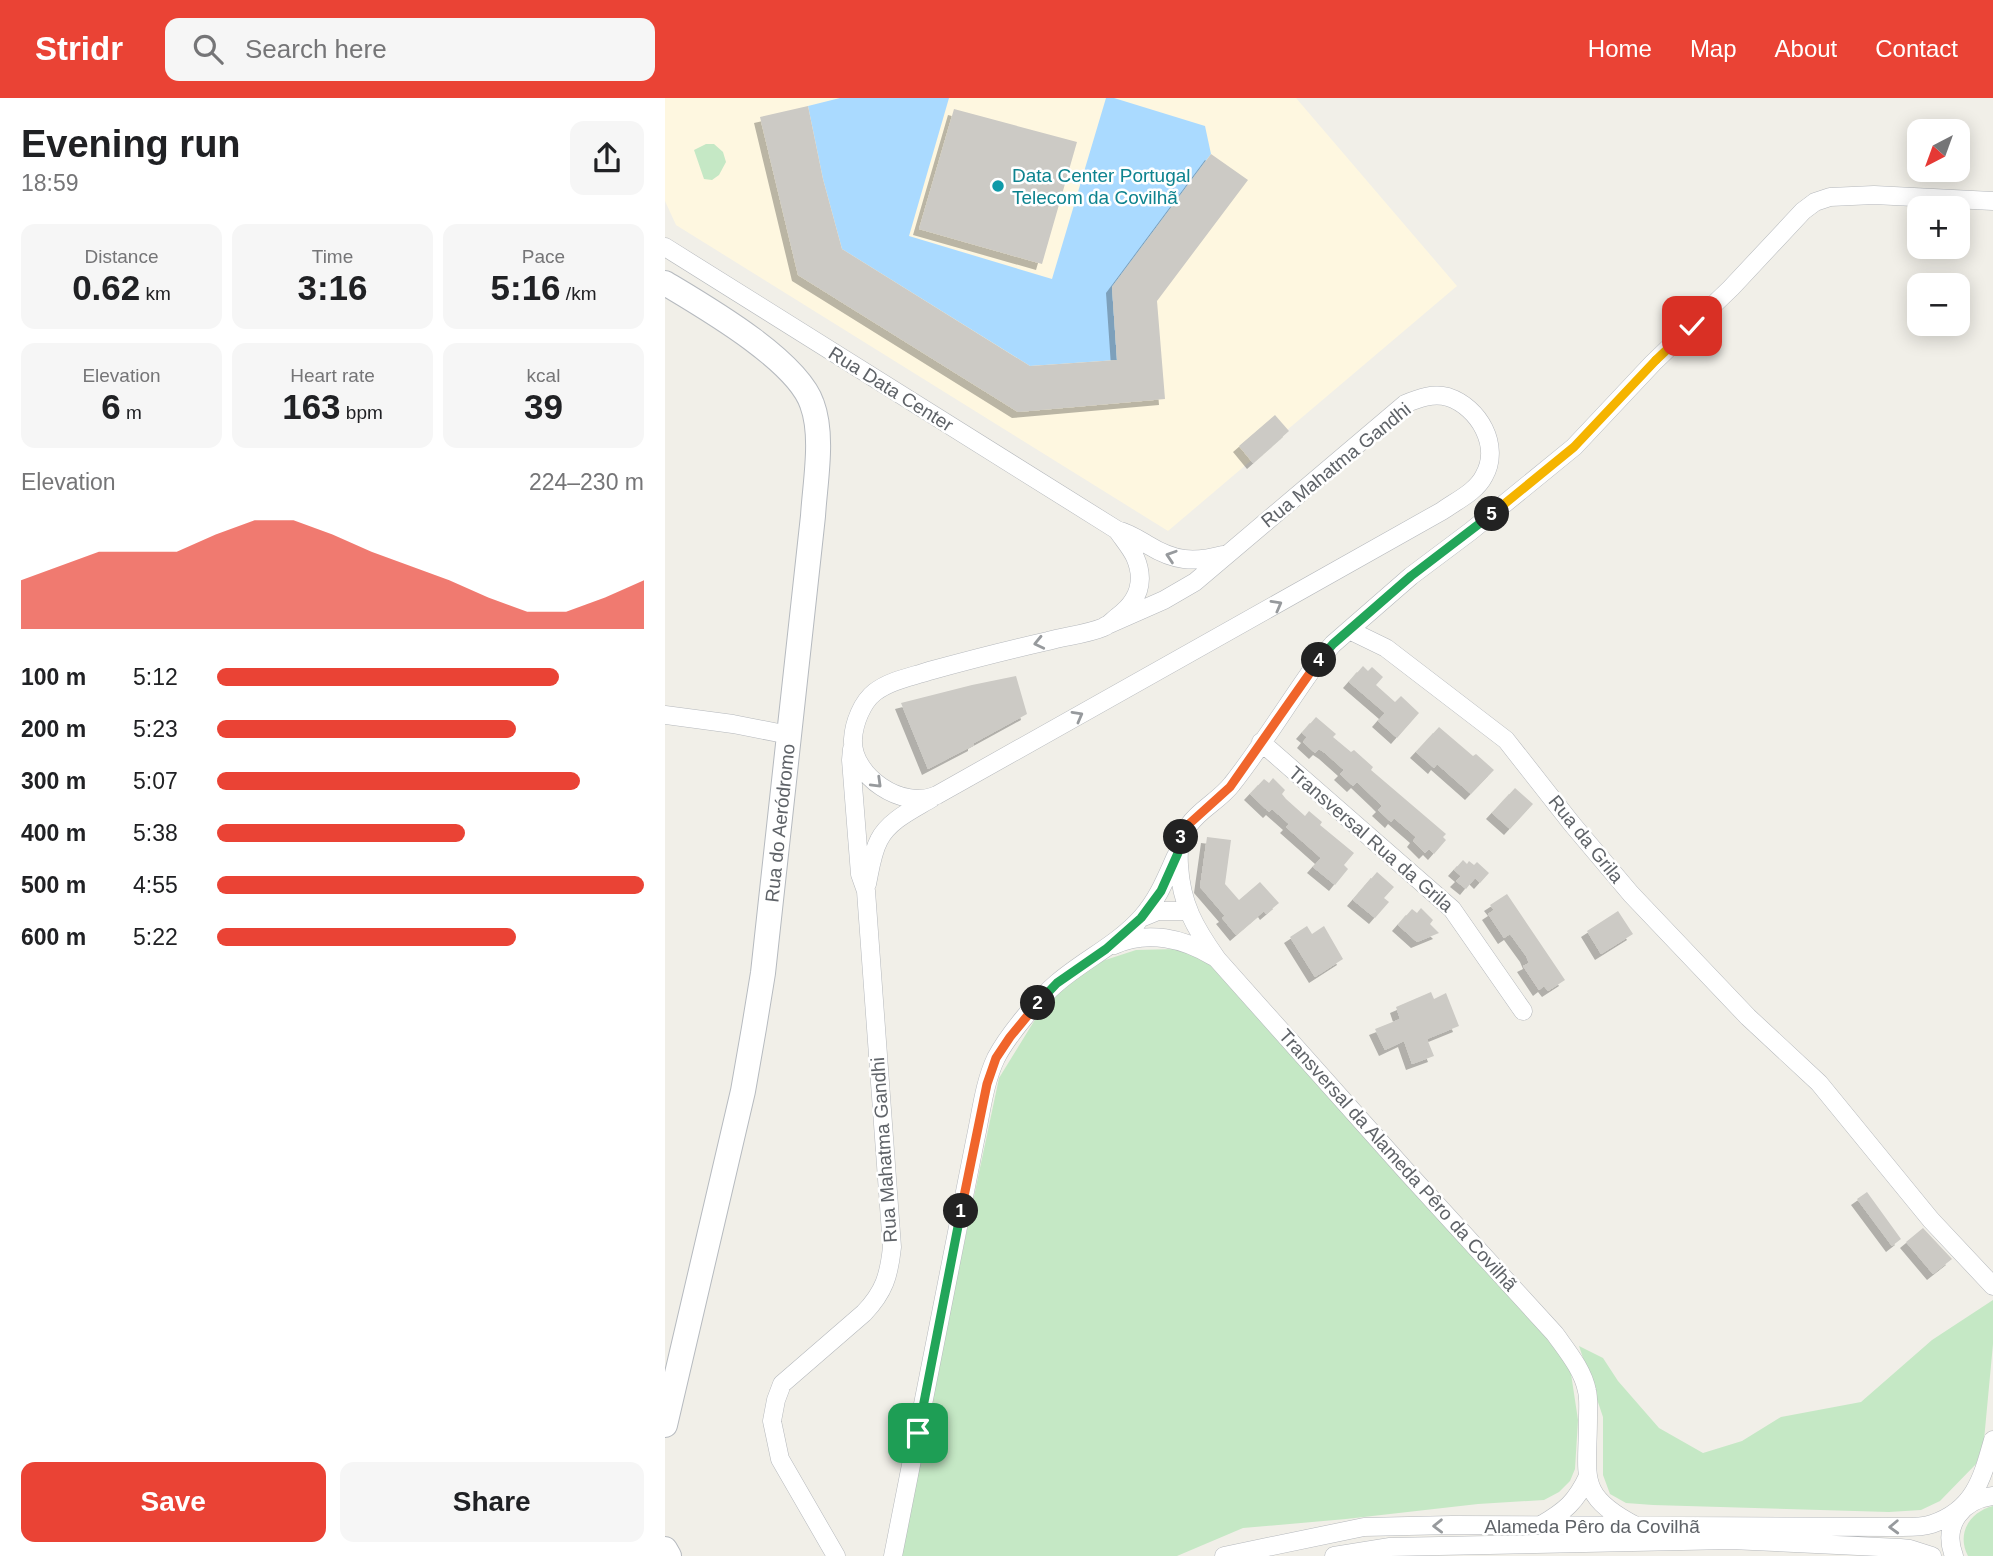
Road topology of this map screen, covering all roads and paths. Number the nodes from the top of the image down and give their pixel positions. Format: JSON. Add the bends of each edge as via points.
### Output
{"nodes":[{"id":1,"x":1993,"y":201,"type":"edge"},
{"id":2,"x":665,"y":247,"type":"edge"},
{"id":3,"x":665,"y":283,"type":"edge"},
{"id":4,"x":1117,"y":530,"type":"junction"},
{"id":5,"x":1230,"y":553,"type":"junction"},
{"id":6,"x":1105,"y":626,"type":"junction"},
{"id":7,"x":1349,"y":630,"type":"junction"},
{"id":8,"x":665,"y":715,"type":"edge"},
{"id":9,"x":789,"y":735,"type":"junction"},
{"id":10,"x":1261,"y":742,"type":"junction"},
{"id":11,"x":853,"y":745,"type":"junction"},
{"id":12,"x":932,"y":798,"type":"junction"},
{"id":13,"x":1178,"y":853,"type":"junction"},
{"id":14,"x":866,"y":891,"type":"junction"},
{"id":15,"x":1187,"y":911,"type":"junction"},
{"id":16,"x":1141,"y":918,"type":"junction"},
{"id":17,"x":1150,"y":937,"type":"junction"},
{"id":18,"x":1106,"y":949,"type":"junction"},
{"id":19,"x":1217,"y":959,"type":"junction"},
{"id":20,"x":1523,"y":1011,"type":"dead end"},
{"id":21,"x":1993,"y":1286,"type":"edge"},
{"id":22,"x":665,"y":1425,"type":"edge"},
{"id":23,"x":1993,"y":1440,"type":"edge"},
{"id":24,"x":1588,"y":1476,"type":"junction"},
{"id":25,"x":1993,"y":1496,"type":"edge"},
{"id":26,"x":1959,"y":1511,"type":"junction"},
{"id":27,"x":1541,"y":1525,"type":"junction"},
{"id":28,"x":1635,"y":1534,"type":"junction"},
{"id":29,"x":1533,"y":1544,"type":"junction"},
{"id":30,"x":665,"y":1549,"type":"edge"},
{"id":31,"x":669,"y":1556,"type":"edge"},
{"id":32,"x":835,"y":1556,"type":"edge"},
{"id":33,"x":893,"y":1556,"type":"edge"},
{"id":34,"x":1224,"y":1556,"type":"edge"},
{"id":35,"x":1334,"y":1556,"type":"edge"},
{"id":36,"x":1559,"y":1556,"type":"edge"},
{"id":37,"x":1616,"y":1556,"type":"edge"},
{"id":38,"x":1932,"y":1556,"type":"edge"},
{"id":39,"x":1954,"y":1556,"type":"edge"}],
"edges":[{"from":1,"to":7,"type":"street","via":[[1874,195],[1815,202],[1574,447]]},
{"from":2,"to":4,"type":"street","name":"Rua Data Center"},
{"from":3,"to":9,"type":"main road","name":"Rua do Aeródromo","via":[[759,344],[781,362],[812,402],[817,425],[814,504]]},
{"from":5,"to":4,"type":"street","name":"Rua Data Center","one_way":true,"via":[[1206,560],[1180,559]]},
{"from":4,"to":6,"type":"street","name":"Rua Data Center","via":[[1135,558],[1140,582],[1129,608]]},
{"from":5,"to":6,"type":"street","name":"Rua Mahatma Gandhi","via":[[1185,588]]},
{"from":12,"to":5,"type":"street","name":"Rua Mahatma Gandhi","one_way":true,"via":[[1471,492],[1491,462],[1480,420],[1465,405],[1445,397],[1423,396],[1405,404]]},
{"from":6,"to":11,"type":"street","name":"Rua Mahatma Gandhi","one_way":true,"via":[[893,682],[873,694],[860,713]]},
{"from":7,"to":10,"type":"street","via":[[1319,660]]},
{"from":7,"to":21,"type":"street","name":"Rua da Grila","via":[[1385,648],[1506,740],[1631,894],[1748,1017],[1819,1083],[1931,1220]]},
{"from":8,"to":9,"type":"street"},
{"from":9,"to":22,"type":"main road","name":"Rua do Aeródromo","via":[[754,1028]]},
{"from":10,"to":13,"type":"street","via":[[1230,787],[1189,824]]},
{"from":10,"to":20,"type":"street","name":"Transversal Rua da Grila","via":[[1452,909]]},
{"from":11,"to":12,"type":"street","one_way":true,"via":[[865,771],[886,791]]},
{"from":11,"to":14,"type":"street","name":"Rua Mahatma Gandhi","via":[[860,874]]},
{"from":12,"to":14,"type":"street","name":"Rua Mahatma Gandhi","via":[[893,823],[879,839]]},
{"from":13,"to":15,"type":"street","name":"Transversal da Alameda Pêro da Covilhã"},
{"from":13,"to":16,"type":"street","via":[[1161,891]]},
{"from":14,"to":32,"type":"street","name":"Rua Mahatma Gandhi","via":[[890,1269],[883,1288],[864,1313],[782,1384],[772,1421],[780,1459]]},
{"from":15,"to":16,"type":"street","via":[[1158,911]]},
{"from":15,"to":17,"type":"street","via":[[1169,930]]},
{"from":15,"to":19,"type":"street","name":"Transversal da Alameda Pêro da Covilhã"},
{"from":16,"to":18,"type":"street"},
{"from":17,"to":18,"type":"street","via":[[1127,939]]},
{"from":17,"to":19,"type":"street","via":[[1174,939]]},
{"from":18,"to":33,"type":"street","via":[[1057,983],[996,1058],[987,1084]]},
{"from":19,"to":24,"type":"street","name":"Transversal da Alameda Pêro da Covilhã","via":[[1574,1361],[1587,1391]]},
{"from":23,"to":26,"type":"street","via":[[1982,1479]]},
{"from":24,"to":27,"type":"street","via":[[1564,1512]]},
{"from":24,"to":28,"type":"street","name":"Transversal da Alameda Pêro da Covilhã","via":[[1601,1504]]},
{"from":25,"to":26,"type":"street","name":"Alameda Pêro da Covilhã"},
{"from":26,"to":28,"type":"street","name":"Alameda Pêro da Covilhã","one_way":true,"via":[[1930,1525]]},
{"from":26,"to":39,"type":"street","via":[[1950,1532]]},
{"from":27,"to":28,"type":"street","name":"Alameda Pêro da Covilhã"},
{"from":27,"to":34,"type":"street","name":"Alameda Pêro da Covilhã","one_way":true,"via":[[1364,1527]]},
{"from":28,"to":29,"type":"street","name":"Alameda Pêro da Covilhã"},
{"from":28,"to":37,"type":"street"},
{"from":28,"to":38,"type":"street","name":"Alameda Pêro da Covilhã","via":[[1899,1548]]},
{"from":29,"to":35,"type":"street","name":"Alameda Pêro da Covilhã","via":[[1390,1547]]},
{"from":29,"to":36,"type":"street"},
{"from":30,"to":31,"type":"main road"}]}
